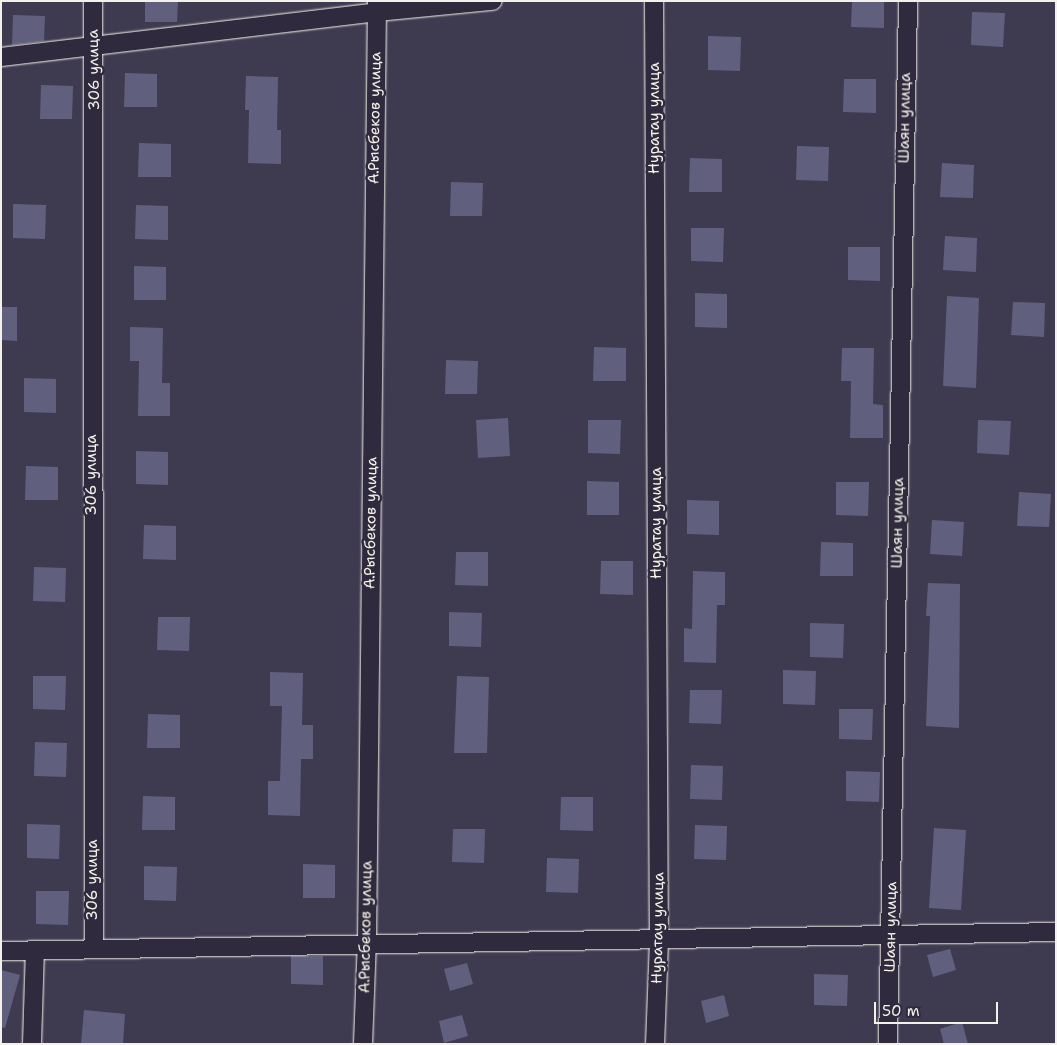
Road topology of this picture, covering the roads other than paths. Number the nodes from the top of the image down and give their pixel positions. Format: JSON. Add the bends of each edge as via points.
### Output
{"nodes":[{"id":1,"x":93,"y":1,"type":"edge"},
{"id":2,"x":492,"y":1,"type":"edge"},
{"id":3,"x":654,"y":1,"type":"edge"},
{"id":4,"x":908,"y":1,"type":"edge"},
{"id":5,"x":377,"y":6,"type":"edge"},
{"id":6,"x":94,"y":46,"type":"junction"},
{"id":7,"x":1,"y":57,"type":"edge"},
{"id":8,"x":1056,"y":932,"type":"edge"},
{"id":9,"x":891,"y":936,"type":"junction"},
{"id":10,"x":659,"y":940,"type":"junction"},
{"id":11,"x":367,"y":942,"type":"junction"},
{"id":12,"x":94,"y":949,"type":"junction"},
{"id":13,"x":35,"y":950,"type":"junction"},
{"id":14,"x":1,"y":951,"type":"edge"},
{"id":15,"x":32,"y":1044,"type":"edge"},
{"id":16,"x":363,"y":1044,"type":"edge"},
{"id":17,"x":655,"y":1044,"type":"edge"},
{"id":18,"x":888,"y":1044,"type":"edge"}],
"edges":[{"from":1,"to":6,"type":"street","name":"306 улица"},
{"from":2,"to":5,"type":"street"},
{"from":3,"to":10,"type":"street","name":"Нуратау улица"},
{"from":4,"to":9,"type":"street","name":"Шаян улица"},
{"from":5,"to":6,"type":"street"},
{"from":5,"to":11,"type":"street","name":"А.Рысбеков улица"},
{"from":6,"to":7,"type":"street"},
{"from":6,"to":12,"type":"street","name":"306 улица"},
{"from":8,"to":9,"type":"street"},
{"from":9,"to":10,"type":"street"},
{"from":9,"to":18,"type":"street","name":"Шаян улица"},
{"from":10,"to":11,"type":"street"},
{"from":10,"to":17,"type":"street","name":"Нуратау улица"},
{"from":11,"to":12,"type":"street"},
{"from":11,"to":16,"type":"street","name":"А.Рысбеков улица"},
{"from":12,"to":13,"type":"street"},
{"from":13,"to":14,"type":"street"},
{"from":13,"to":15,"type":"street"}]}
